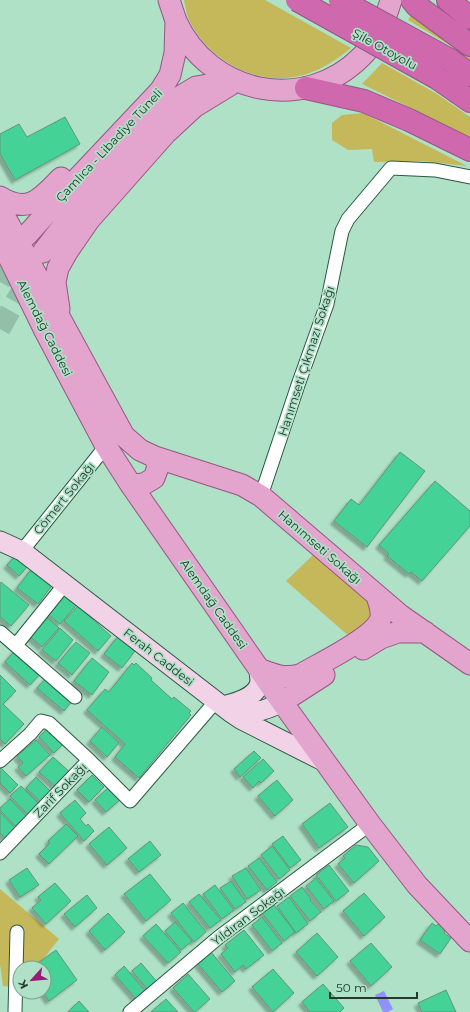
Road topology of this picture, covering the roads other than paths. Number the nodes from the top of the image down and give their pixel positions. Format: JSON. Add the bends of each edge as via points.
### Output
{"nodes":[{"id":1,"x":169,"y":0,"type":"edge"},
{"id":2,"x":298,"y":0,"type":"edge"},
{"id":3,"x":340,"y":0,"type":"edge"},
{"id":4,"x":391,"y":0,"type":"edge"},
{"id":5,"x":412,"y":0,"type":"edge"},
{"id":6,"x":448,"y":0,"type":"edge"},
{"id":7,"x":470,"y":18,"type":"edge"},
{"id":8,"x":175,"y":29,"type":"junction"},
{"id":9,"x":470,"y":45,"type":"edge"},
{"id":10,"x":470,"y":75,"type":"edge"},
{"id":11,"x":239,"y":86,"type":"junction"},
{"id":12,"x":306,"y":88,"type":"junction"},
{"id":13,"x":470,"y":101,"type":"edge"},
{"id":14,"x":470,"y":150,"type":"edge"},
{"id":15,"x":470,"y":177,"type":"edge"},
{"id":16,"x":0,"y":197,"type":"edge"},
{"id":17,"x":0,"y":208,"type":"edge"},
{"id":18,"x":27,"y":235,"type":"tunnel mouth"},
{"id":19,"x":0,"y":239,"type":"edge"},
{"id":20,"x":43,"y":252,"type":"dead end"},
{"id":21,"x":62,"y":323,"type":"junction"},
{"id":22,"x":106,"y":446,"type":"junction"},
{"id":23,"x":155,"y":457,"type":"junction"},
{"id":24,"x":131,"y":485,"type":"junction"},
{"id":25,"x":261,"y":496,"type":"junction"},
{"id":26,"x":0,"y":541,"type":"edge"},
{"id":27,"x":22,"y":551,"type":"junction"},
{"id":28,"x":65,"y":584,"type":"junction"},
{"id":29,"x":377,"y":596,"type":"junction"},
{"id":30,"x":0,"y":632,"type":"edge"},
{"id":31,"x":425,"y":632,"type":"junction"},
{"id":32,"x":16,"y":645,"type":"junction"},
{"id":33,"x":470,"y":664,"type":"edge"},
{"id":34,"x":259,"y":669,"type":"junction"},
{"id":35,"x":76,"y":697,"type":"dead end"},
{"id":36,"x":282,"y":702,"type":"junction"},
{"id":37,"x":220,"y":704,"type":"junction"},
{"id":38,"x":89,"y":760,"type":"junction"},
{"id":39,"x":0,"y":761,"type":"edge"},
{"id":40,"x":325,"y":762,"type":"junction"},
{"id":41,"x":370,"y":824,"type":"junction"},
{"id":42,"x":0,"y":853,"type":"edge"},
{"id":43,"x":17,"y":932,"type":"dead end"},
{"id":44,"x":470,"y":941,"type":"edge"},
{"id":45,"x":15,"y":1012,"type":"edge"},
{"id":46,"x":130,"y":1012,"type":"edge"}],
"edges":[{"from":1,"to":8,"type":"main road","name":"Çamlıca - Libadiye Tüneli"},
{"from":2,"to":13,"type":"highway","name":"Şile Otoyolu","bridge":true,"via":[[437,78]]},
{"from":3,"to":10,"type":"highway","name":"Şile Otoyolu","bridge":true,"via":[[450,60]]},
{"from":4,"to":12,"type":"main road","via":[[376,38],[362,56],[326,81]]},
{"from":5,"to":9,"type":"highway"},
{"from":6,"to":7,"type":"highway"},
{"from":8,"to":11,"type":"main road","via":[[181,32],[200,57]]},
{"from":8,"to":16,"type":"main road","via":[[159,72],[148,89],[43,196],[33,203],[23,205]]},
{"from":8,"to":18,"type":"main road","name":"Çamlıca - Libadiye Tüneli","via":[[170,75],[160,91]]},
{"from":11,"to":12,"type":"main road","via":[[285,91]]},
{"from":11,"to":20,"type":"main road","name":"Çamlıca - Libadiye Tüneli","via":[[214,84],[196,87],[173,101],[84,199]]},
{"from":11,"to":21,"type":"main road","via":[[194,107],[166,133],[89,220],[58,268],[55,282]]},
{"from":12,"to":14,"type":"highway","via":[[364,101]]},
{"from":15,"to":25,"type":"street","name":"Hanımseti Çıkmazı Sokağı","via":[[435,170],[391,168],[348,219],[342,231],[327,304]]},
{"from":17,"to":21,"type":"main road","name":"Alemdağ Caddesi"},
{"from":19,"to":22,"type":"main road","name":"Alemdağ Caddesi"},
{"from":21,"to":23,"type":"main road","name":"Alemdağ Caddesi","via":[[124,436],[140,450]]},
{"from":22,"to":24,"type":"main road","name":"Alemdağ Caddesi"},
{"from":22,"to":27,"type":"street","name":"Cömert Sokağı"},
{"from":23,"to":24,"type":"main road","via":[[158,467],[154,478],[144,484]]},
{"from":23,"to":25,"type":"main road","name":"Hanımseti Sokağı","via":[[242,485]]},
{"from":24,"to":34,"type":"main road","name":"Alemdağ Caddesi"},
{"from":25,"to":29,"type":"main road","name":"Hanımseti Sokağı"},
{"from":26,"to":27,"type":"street","name":"Ferah Caddesi"},
{"from":27,"to":28,"type":"street","name":"Ferah Caddesi"},
{"from":28,"to":32,"type":"street"},
{"from":28,"to":37,"type":"street","name":"Ferah Caddesi"},
{"from":29,"to":31,"type":"main road","name":"Hanımseti Sokağı"},
{"from":29,"to":34,"type":"main road","via":[[381,617],[377,626],[362,639],[300,675],[278,676]]},
{"from":30,"to":32,"type":"street"},
{"from":31,"to":33,"type":"main road","name":"Hanımseti Sokağı"},
{"from":31,"to":36,"type":"main road","via":[[398,632],[381,638]]},
{"from":32,"to":35,"type":"street"},
{"from":34,"to":36,"type":"main road","name":"Alemdağ Caddesi"},
{"from":34,"to":37,"type":"street","via":[[260,682],[254,692],[236,703]]},
{"from":36,"to":37,"type":"street","via":[[254,712],[244,712]]},
{"from":36,"to":40,"type":"main road","name":"Alemdağ Caddesi"},
{"from":37,"to":38,"type":"street","name":"Zarif Sokağı","via":[[130,801]]},
{"from":37,"to":40,"type":"street","name":"Ferah Caddesi","via":[[242,720]]},
{"from":38,"to":39,"type":"street","via":[[49,723],[41,721]]},
{"from":38,"to":42,"type":"street","name":"Zarif Sokağı"},
{"from":40,"to":41,"type":"main road","name":"Alemdağ Caddesi"},
{"from":41,"to":44,"type":"main road","name":"Alemdağ Caddesi","via":[[416,885]]},
{"from":41,"to":46,"type":"street","name":"Yıldıran Sokağı","via":[[219,937]]},
{"from":43,"to":45,"type":"street"}]}
